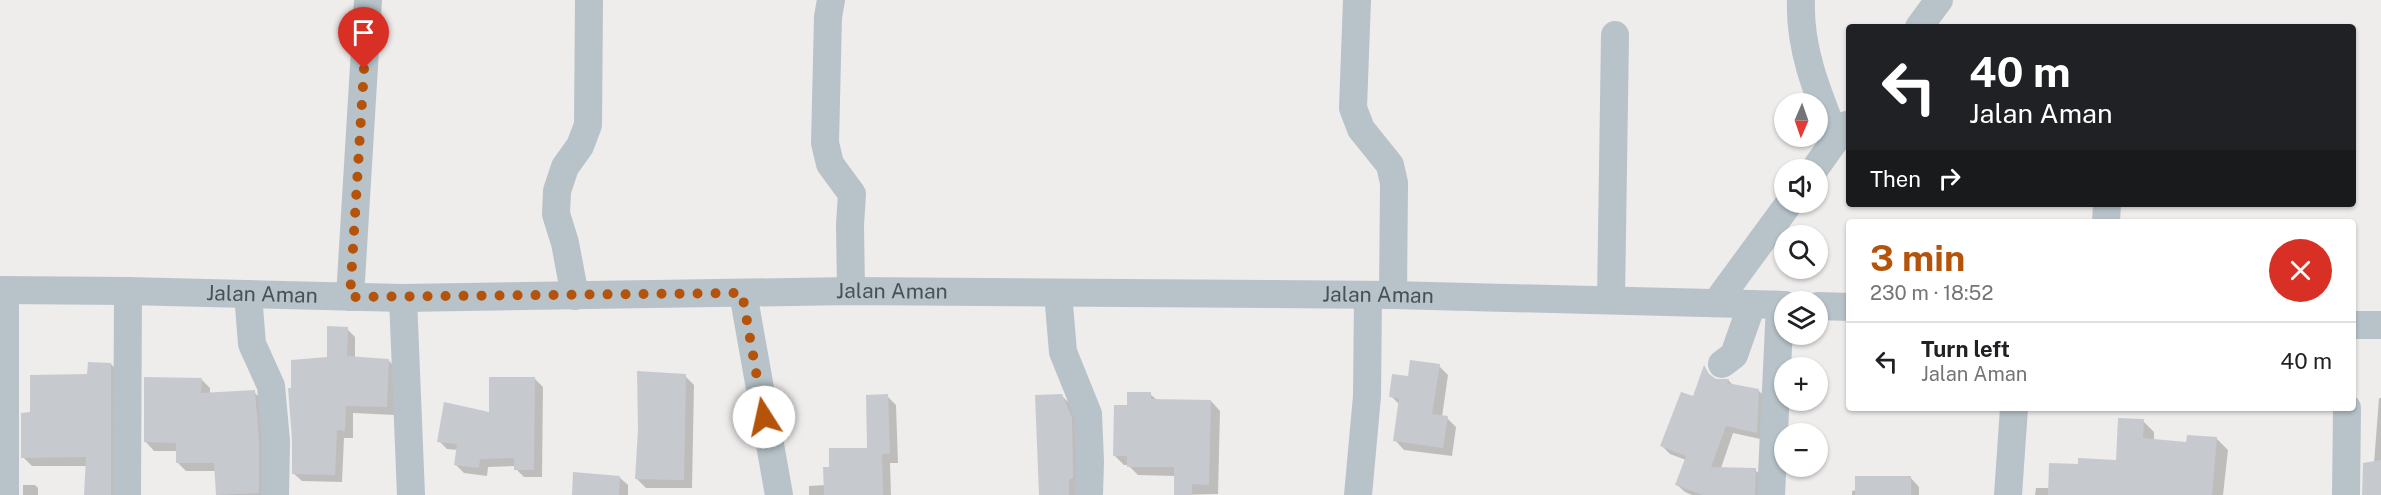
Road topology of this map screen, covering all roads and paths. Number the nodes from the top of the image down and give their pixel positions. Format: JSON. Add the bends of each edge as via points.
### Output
{"nodes":[{"id":1,"x":368,"y":0,"type":"edge"},
{"id":2,"x":589,"y":0,"type":"edge"},
{"id":3,"x":831,"y":0,"type":"edge"},
{"id":4,"x":1357,"y":0,"type":"edge"},
{"id":5,"x":1801,"y":0,"type":"edge"},
{"id":6,"x":1939,"y":0,"type":"edge"},
{"id":7,"x":1921,"y":24,"type":"edge"},
{"id":8,"x":1615,"y":35,"type":"dead end"},
{"id":9,"x":1843,"y":130,"type":"edge"},
{"id":10,"x":1822,"y":159,"type":"edge"},
{"id":11,"x":1782,"y":213,"type":"edge"},
{"id":12,"x":852,"y":291,"type":"junction"},
{"id":13,"x":742,"y":293,"type":"junction"},
{"id":14,"x":1058,"y":293,"type":"junction"},
{"id":15,"x":248,"y":294,"type":"junction"},
{"id":16,"x":1380,"y":295,"type":"junction"},
{"id":17,"x":575,"y":296,"type":"junction"},
{"id":18,"x":350,"y":297,"type":"junction"},
{"id":19,"x":402,"y":298,"type":"junction"},
{"id":20,"x":1611,"y":300,"type":"junction"},
{"id":21,"x":128,"y":301,"type":"junction"},
{"id":22,"x":1716,"y":303,"type":"junction"},
{"id":23,"x":1752,"y":304,"type":"junction"},
{"id":24,"x":4,"y":305,"type":"edge"},
{"id":25,"x":1774,"y":305,"type":"edge"},
{"id":26,"x":1828,"y":306,"type":"edge"},
{"id":27,"x":1846,"y":307,"type":"edge"},
{"id":28,"x":2356,"y":325,"type":"edge"},
{"id":29,"x":2381,"y":325,"type":"edge"},
{"id":30,"x":1780,"y":345,"type":"edge"},
{"id":31,"x":1722,"y":364,"type":"dead end"},
{"id":32,"x":2014,"y":411,"type":"edge"},
{"id":33,"x":2347,"y":411,"type":"edge"},
{"id":34,"x":5,"y":495,"type":"edge"},
{"id":35,"x":127,"y":495,"type":"edge"},
{"id":36,"x":275,"y":495,"type":"edge"},
{"id":37,"x":411,"y":495,"type":"edge"},
{"id":38,"x":779,"y":495,"type":"edge"},
{"id":39,"x":1089,"y":495,"type":"edge"},
{"id":40,"x":1358,"y":495,"type":"edge"},
{"id":41,"x":1771,"y":495,"type":"edge"},
{"id":42,"x":2008,"y":495,"type":"edge"},
{"id":43,"x":2346,"y":495,"type":"edge"}],
"edges":[{"from":1,"to":18,"type":"street"},
{"from":2,"to":17,"type":"street","via":[[588,125],[557,191],[556,214]]},
{"from":3,"to":12,"type":"street","via":[[825,143],[830,164],[852,194]]},
{"from":4,"to":16,"type":"street","via":[[1353,108],[1361,129],[1390,165],[1394,183]]},
{"from":5,"to":9,"type":"street","via":[[1800,15],[1813,81]]},
{"from":6,"to":7,"type":"street"},
{"from":8,"to":20,"type":"street"},
{"from":9,"to":10,"type":"street"},
{"from":11,"to":22,"type":"street"},
{"from":12,"to":13,"type":"street","name":"Jalan Aman"},
{"from":12,"to":14,"type":"street","name":"Jalan Aman"},
{"from":13,"to":17,"type":"street","name":"Jalan Aman"},
{"from":13,"to":38,"type":"street"},
{"from":14,"to":16,"type":"street","name":"Jalan Aman"},
{"from":14,"to":39,"type":"street","via":[[1063,352],[1088,414]]},
{"from":15,"to":18,"type":"street","name":"Jalan Aman"},
{"from":15,"to":21,"type":"street","name":"Jalan Aman"},
{"from":15,"to":36,"type":"street","via":[[252,344],[271,386]]},
{"from":16,"to":20,"type":"street","name":"Jalan Aman"},
{"from":16,"to":40,"type":"street"},
{"from":17,"to":19,"type":"street","name":"Jalan Aman"},
{"from":18,"to":19,"type":"street","name":"Jalan Aman"},
{"from":19,"to":37,"type":"street"},
{"from":20,"to":22,"type":"street","name":"Jalan Aman"},
{"from":21,"to":24,"type":"street","name":"Jalan Aman"},
{"from":21,"to":35,"type":"street"},
{"from":22,"to":23,"type":"street","name":"Jalan Aman"},
{"from":23,"to":25,"type":"street","name":"Jalan Aman"},
{"from":23,"to":31,"type":"street","via":[[1734,355]]},
{"from":24,"to":34,"type":"street"},
{"from":26,"to":27,"type":"street"},
{"from":28,"to":29,"type":"street"},
{"from":30,"to":41,"type":"street"},
{"from":32,"to":42,"type":"street"},
{"from":33,"to":43,"type":"street"}]}
